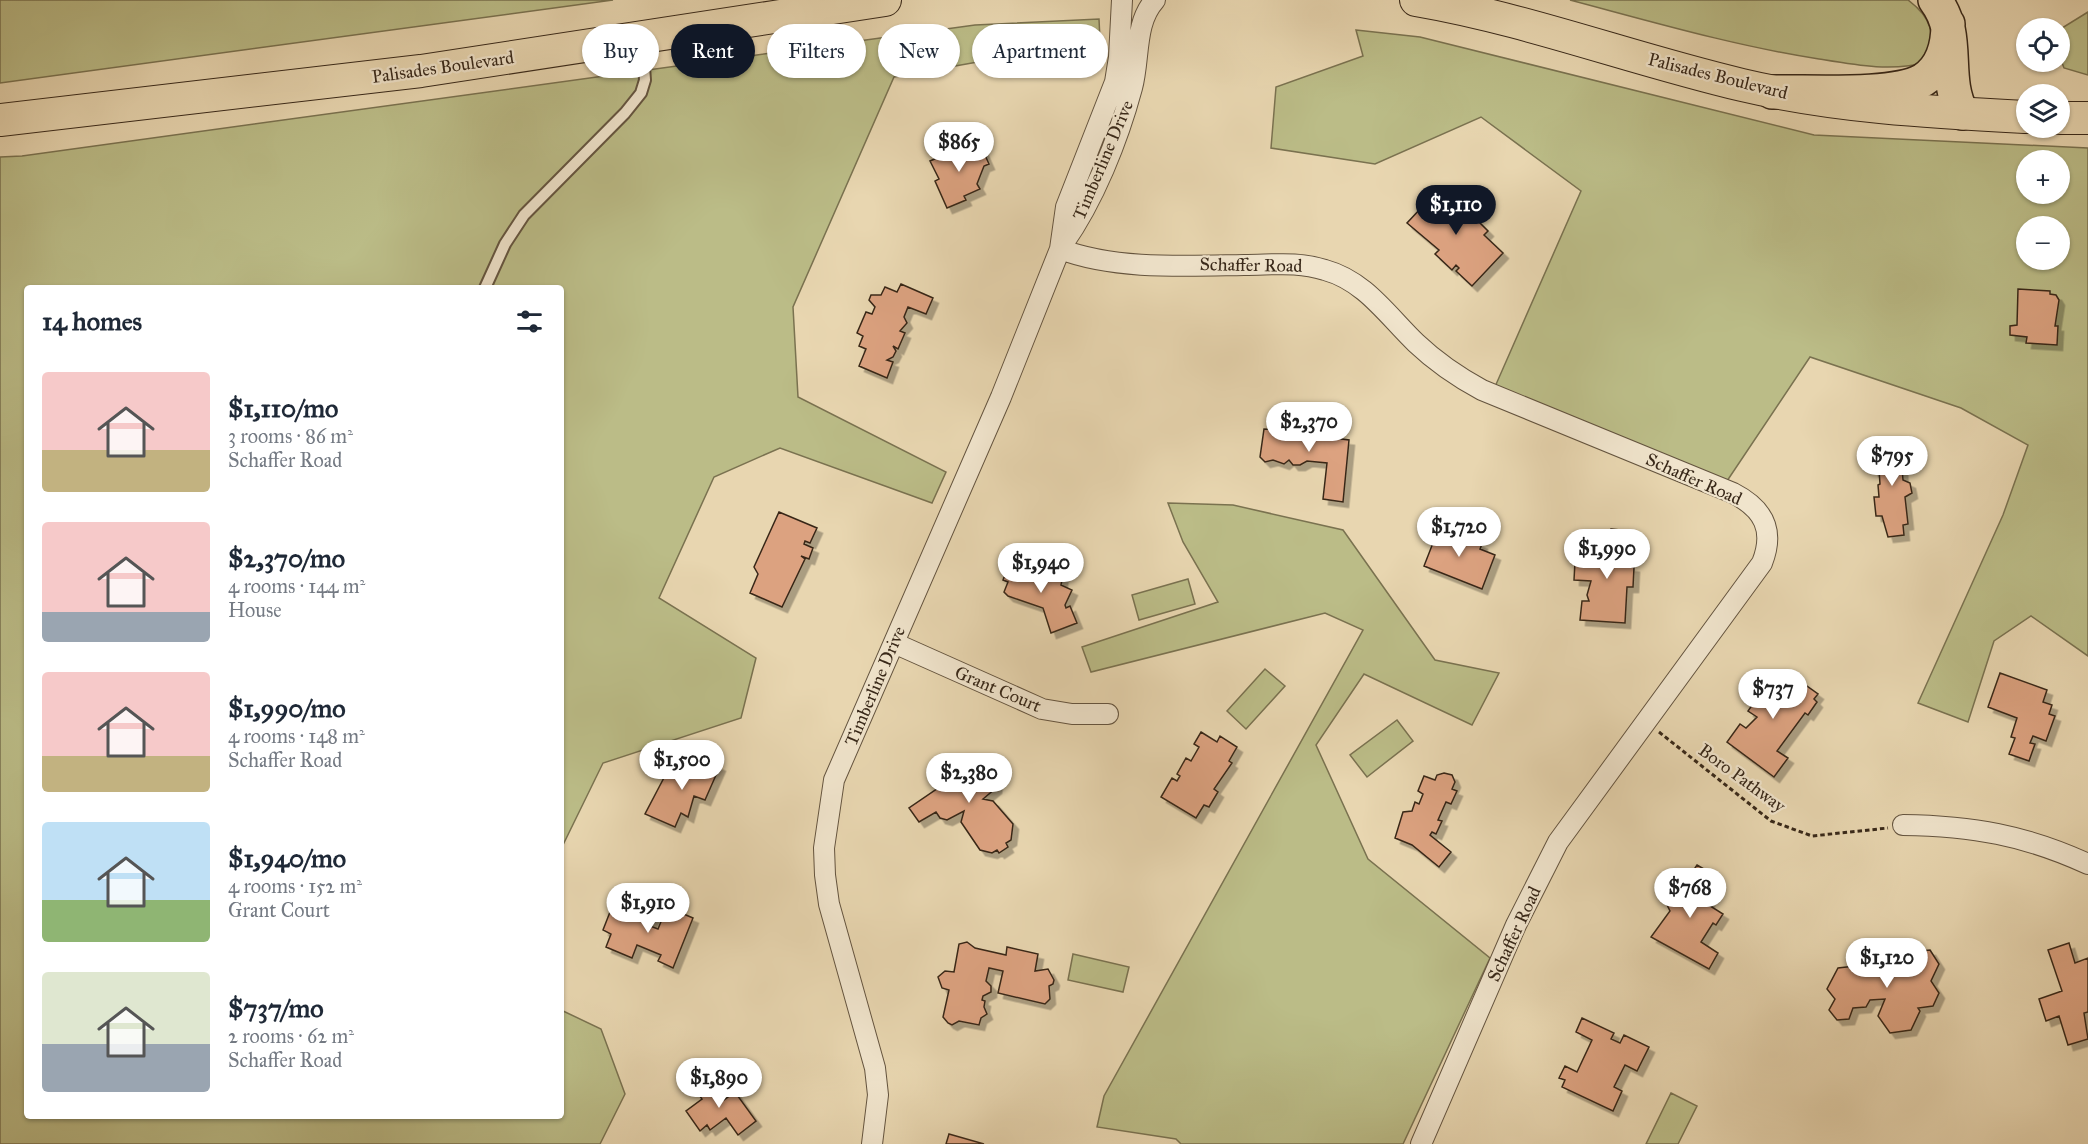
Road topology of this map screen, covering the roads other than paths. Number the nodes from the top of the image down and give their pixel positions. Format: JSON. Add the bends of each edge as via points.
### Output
{"nodes":[{"id":1,"x":885,"y":0,"type":"edge"},
{"id":2,"x":1122,"y":0,"type":"edge"},
{"id":3,"x":1155,"y":0,"type":"edge"},
{"id":4,"x":1416,"y":0,"type":"edge"},
{"id":5,"x":1477,"y":6,"type":"edge"},
{"id":6,"x":1942,"y":12,"type":"edge"},
{"id":7,"x":659,"y":35,"type":"edge"},
{"id":8,"x":582,"y":47,"type":"edge"},
{"id":9,"x":644,"y":78,"type":"edge"},
{"id":10,"x":1772,"y":92,"type":"junction"},
{"id":11,"x":1962,"y":113,"type":"junction"},
{"id":12,"x":2016,"y":116,"type":"edge"},
{"id":13,"x":2070,"y":118,"type":"edge"},
{"id":14,"x":2088,"y":118,"type":"edge"},
{"id":15,"x":0,"y":120,"type":"edge"},
{"id":16,"x":1083,"y":192,"type":"junction"},
{"id":17,"x":1060,"y":249,"type":"junction"},
{"id":18,"x":486,"y":285,"type":"edge"},
{"id":19,"x":894,"y":643,"type":"junction"},
{"id":20,"x":1108,"y":714,"type":"dead end"},
{"id":21,"x":1903,"y":825,"type":"road end"},
{"id":22,"x":2088,"y":864,"type":"edge"},
{"id":23,"x":872,"y":1144,"type":"edge"},
{"id":24,"x":1421,"y":1144,"type":"edge"}],
"edges":[{"from":1,"to":7,"type":"main road","name":"Palisades Boulevard"},
{"from":2,"to":16,"type":"street","name":"Timberline Drive","via":[[1115,82]]},
{"from":3,"to":16,"type":"street","name":"Timberline Drive","via":[[1142,23],[1128,101]]},
{"from":4,"to":5,"type":"main road","name":"Palisades Boulevard"},
{"from":5,"to":10,"type":"main road","name":"Palisades Boulevard"},
{"from":6,"to":10,"type":"highway","via":[[1947,41],[1941,58],[1931,73],[1916,83],[1886,89]]},
{"from":6,"to":11,"type":"highway","via":[[1952,44],[1952,88]]},
{"from":8,"to":15,"type":"main road","name":"Palisades Boulevard","via":[[337,82]]},
{"from":9,"to":18,"type":"lane","via":[[641,93],[625,113],[524,215],[505,244]]},
{"from":10,"to":11,"type":"main road","name":"Palisades Boulevard"},
{"from":11,"to":12,"type":"main road","name":"Palisades Boulevard"},
{"from":13,"to":14,"type":"main road"},
{"from":16,"to":17,"type":"street","name":"Timberline Drive","via":[[1084,214]]},
{"from":17,"to":19,"type":"street","name":"Timberline Drive","via":[[1001,397]]},
{"from":17,"to":24,"type":"street","name":"Schaffer Road","via":[[1111,262],[1277,262],[1328,270],[1369,293],[1431,357],[1482,390],[1746,500],[1766,526],[1769,540],[1762,563],[1558,842],[1516,925]]},
{"from":19,"to":20,"type":"street","name":"Grant Court","via":[[1041,709]]},
{"from":19,"to":23,"type":"street","name":"Timberline Drive","via":[[834,780],[824,848],[829,904],[875,1068],[878,1095]]},
{"from":21,"to":22,"type":"street","via":[[1988,830],[2024,838]]}]}
